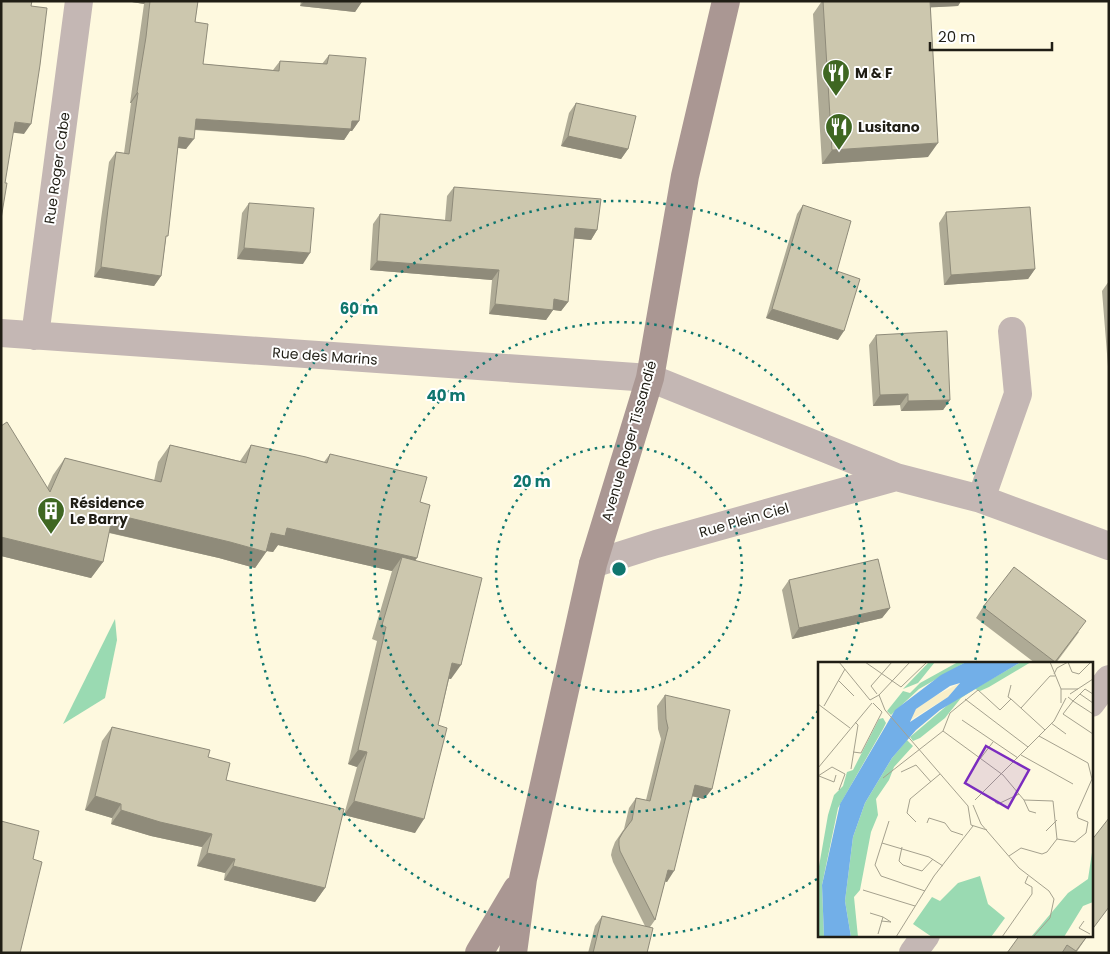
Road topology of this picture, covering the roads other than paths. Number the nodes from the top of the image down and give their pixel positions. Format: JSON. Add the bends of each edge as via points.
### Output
{"nodes":[{"id":1,"x":79,"y":1,"type":"edge"},
{"id":2,"x":726,"y":1,"type":"edge"},
{"id":3,"x":1012,"y":331,"type":"dead end"},
{"id":4,"x":1,"y":332,"type":"edge"},
{"id":5,"x":35,"y":336,"type":"junction"},
{"id":6,"x":650,"y":378,"type":"junction"},
{"id":7,"x":896,"y":477,"type":"junction"},
{"id":8,"x":981,"y":499,"type":"junction"},
{"id":9,"x":1109,"y":546,"type":"edge"},
{"id":10,"x":593,"y":564,"type":"junction"},
{"id":11,"x":1109,"y":679,"type":"edge"},
{"id":12,"x":1092,"y":702,"type":"edge"},
{"id":13,"x":523,"y":879,"type":"junction"},
{"id":14,"x":925,"y":936,"type":"edge"},
{"id":15,"x":479,"y":953,"type":"edge"},
{"id":16,"x":513,"y":953,"type":"edge"},
{"id":17,"x":913,"y":953,"type":"edge"}],
"edges":[{"from":1,"to":5,"type":"street","name":"Rue Roger Cabe"},
{"from":2,"to":6,"type":"main road","name":"Avenue Roger Tissandié","via":[[685,176]]},
{"from":3,"to":8,"type":"street","via":[[1018,394]]},
{"from":4,"to":5,"type":"street","name":"Rue des Marins"},
{"from":5,"to":6,"type":"street","name":"Rue des Marins"},
{"from":6,"to":7,"type":"street"},
{"from":6,"to":10,"type":"main road","name":"Avenue Roger Tissandié"},
{"from":7,"to":8,"type":"street"},
{"from":7,"to":10,"type":"street","name":"Rue Plein Ciel"},
{"from":8,"to":9,"type":"street"},
{"from":10,"to":13,"type":"main road","name":"Avenue Roger Tissandié"},
{"from":11,"to":12,"type":"street"},
{"from":13,"to":15,"type":"main road","name":"Avenue Roger Tissandié"},
{"from":13,"to":16,"type":"main road","name":"Avenue Roger Tissandié"},
{"from":14,"to":17,"type":"street"}]}
